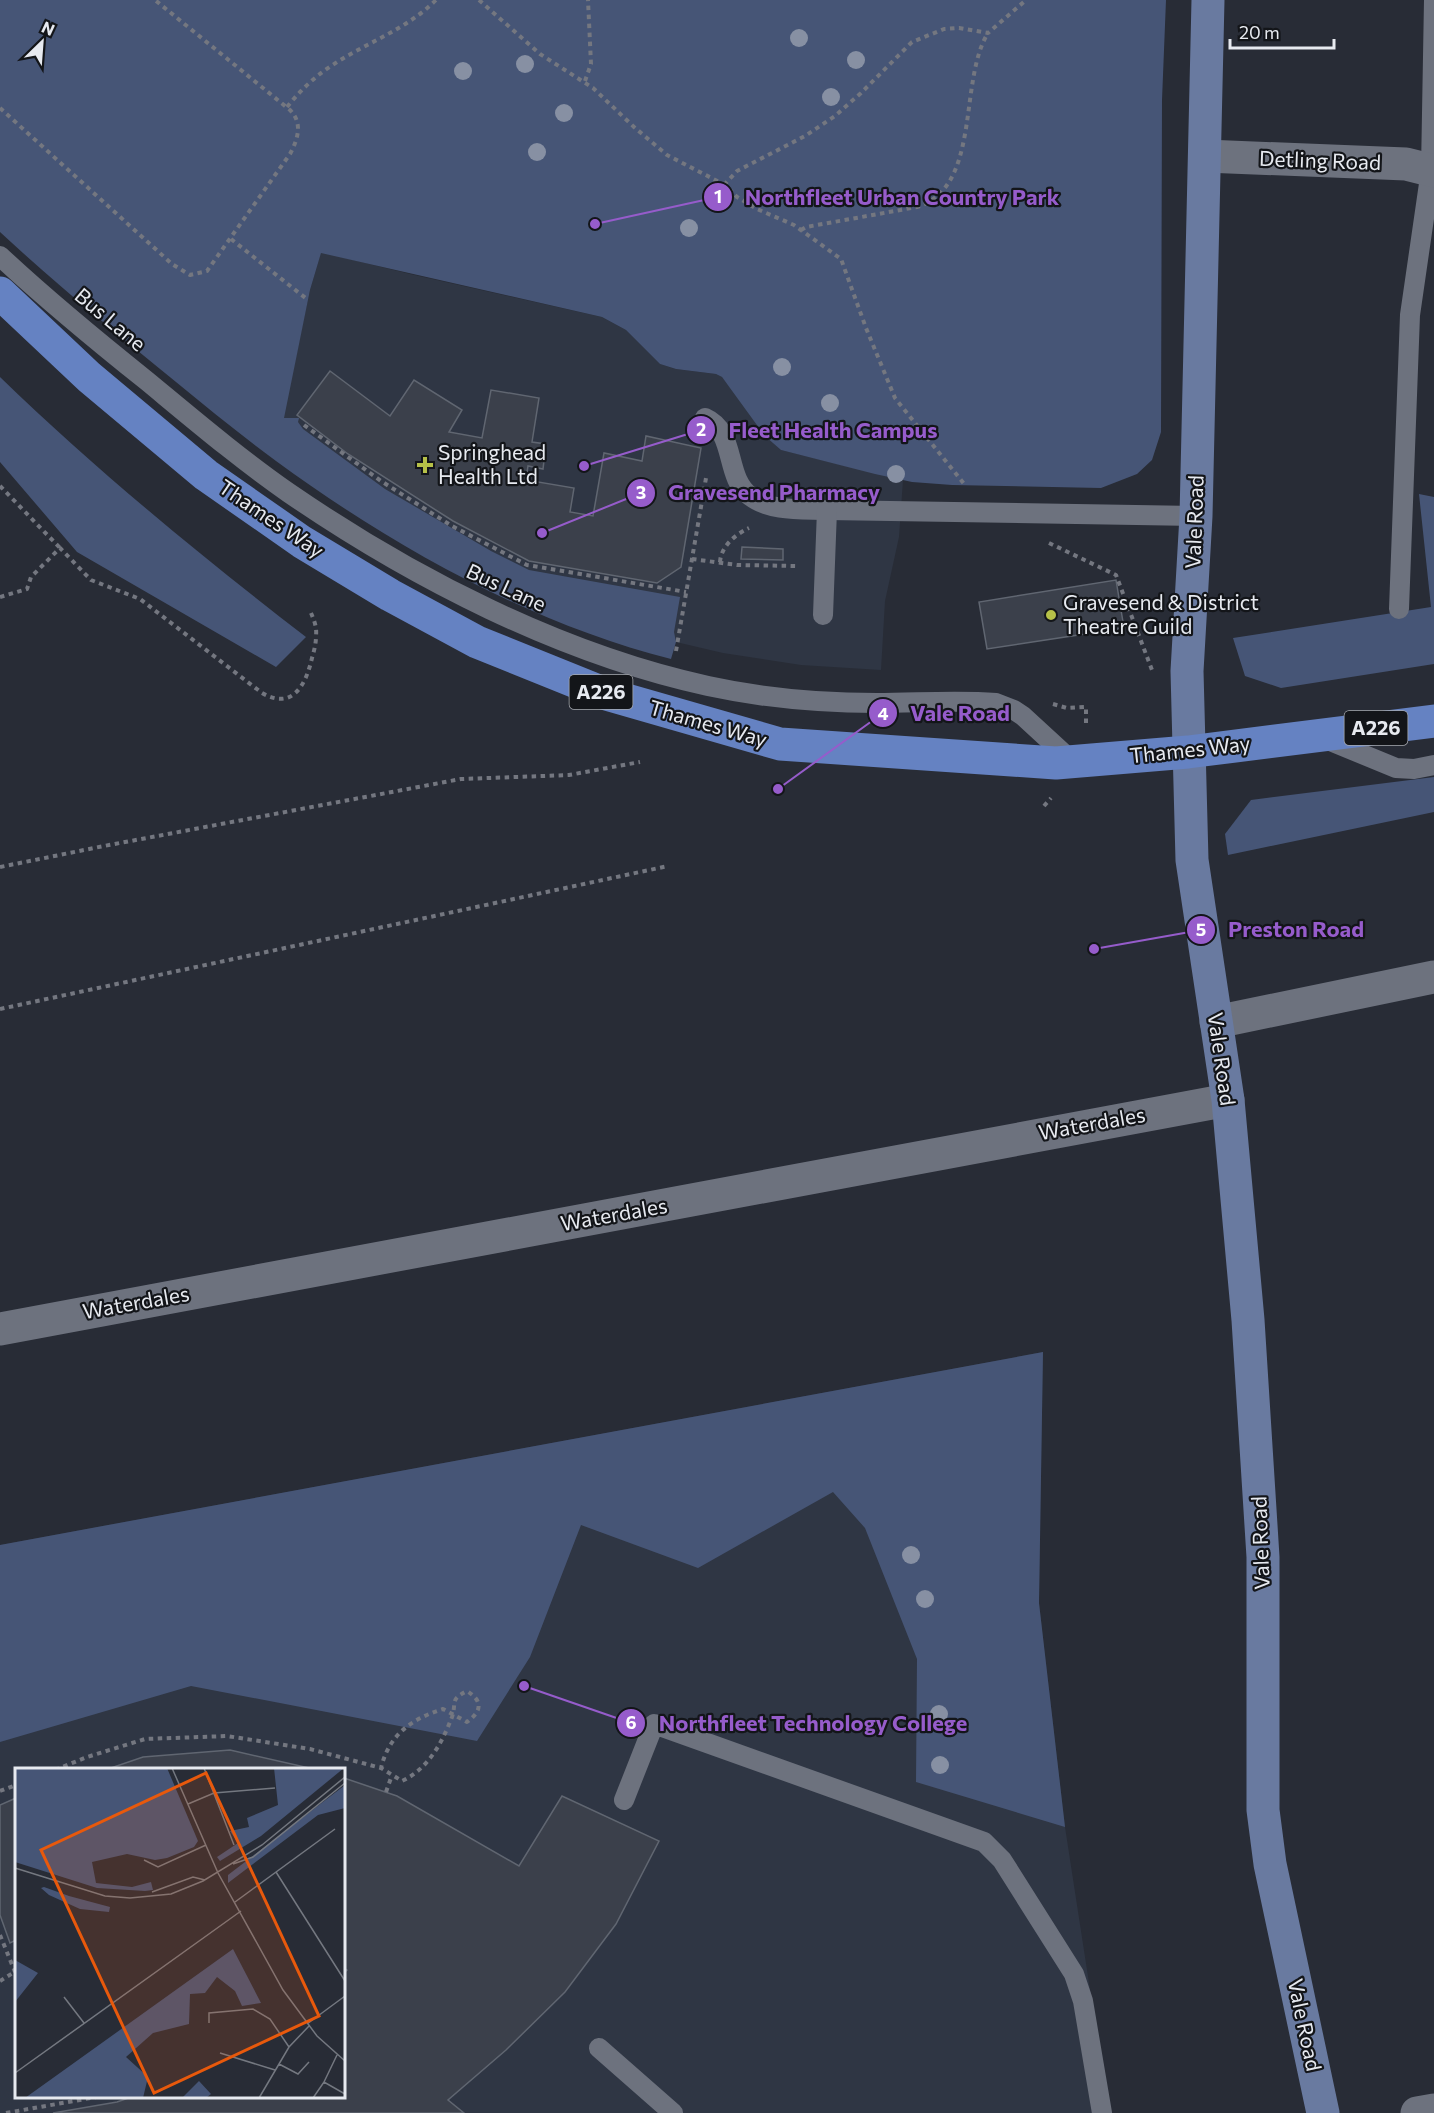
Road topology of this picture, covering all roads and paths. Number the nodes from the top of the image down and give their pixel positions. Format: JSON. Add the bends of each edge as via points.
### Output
{"nodes":[{"id":1,"x":155,"y":0,"type":"edge"},
{"id":2,"x":436,"y":0,"type":"edge"},
{"id":3,"x":478,"y":0,"type":"edge"},
{"id":4,"x":588,"y":0,"type":"edge"},
{"id":5,"x":1026,"y":0,"type":"edge"},
{"id":6,"x":1208,"y":0,"type":"edge"},
{"id":7,"x":1434,"y":0,"type":"edge"},
{"id":8,"x":988,"y":33,"type":"junction"},
{"id":9,"x":585,"y":81,"type":"junction"},
{"id":10,"x":286,"y":107,"type":"junction"},
{"id":11,"x":0,"y":108,"type":"edge"},
{"id":12,"x":1205,"y":156,"type":"junction"},
{"id":13,"x":1432,"y":171,"type":"edge"},
{"id":14,"x":724,"y":184,"type":"junction"},
{"id":15,"x":801,"y":230,"type":"junction"},
{"id":16,"x":231,"y":239,"type":"junction"},
{"id":17,"x":0,"y":256,"type":"edge"},
{"id":18,"x":0,"y":293,"type":"edge"},
{"id":19,"x":308,"y":300,"type":"dead end"},
{"id":20,"x":705,"y":418,"type":"dead end"},
{"id":21,"x":304,"y":425,"type":"dead end"},
{"id":22,"x":724,"y":437,"type":"junction"},
{"id":23,"x":0,"y":486,"type":"edge"},
{"id":24,"x":959,"y":490,"type":"dead end"},
{"id":25,"x":827,"y":510,"type":"junction"},
{"id":26,"x":1196,"y":516,"type":"junction"},
{"id":27,"x":1042,"y":539,"type":"dead end"},
{"id":28,"x":60,"y":548,"type":"junction"},
{"id":29,"x":692,"y":559,"type":"junction"},
{"id":30,"x":825,"y":566,"type":"junction"},
{"id":31,"x":686,"y":592,"type":"junction"},
{"id":32,"x":0,"y":597,"type":"edge"},
{"id":33,"x":1399,"y":609,"type":"dead end"},
{"id":34,"x":311,"y":613,"type":"dead end"},
{"id":35,"x":823,"y":615,"type":"dead end"},
{"id":36,"x":674,"y":657,"type":"dead end"},
{"id":37,"x":1152,"y":670,"type":"dead end"},
{"id":38,"x":1048,"y":702,"type":"dead end"},
{"id":39,"x":1086,"y":707,"type":"dead end"},
{"id":40,"x":1434,"y":721,"type":"edge"},
{"id":41,"x":1319,"y":736,"type":"junction"},
{"id":42,"x":1188,"y":752,"type":"junction"},
{"id":43,"x":1072,"y":761,"type":"junction"},
{"id":44,"x":640,"y":762,"type":"dead end"},
{"id":45,"x":1434,"y":765,"type":"edge"},
{"id":46,"x":668,"y":866,"type":"dead end"},
{"id":47,"x":0,"y":867,"type":"edge"},
{"id":48,"x":1434,"y":977,"type":"edge"},
{"id":49,"x":0,"y":1009,"type":"edge"},
{"id":50,"x":1216,"y":1022,"type":"junction"},
{"id":51,"x":1228,"y":1100,"type":"junction"},
{"id":52,"x":0,"y":1329,"type":"edge"},
{"id":53,"x":453,"y":1714,"type":"junction"},
{"id":54,"x":60,"y":1768,"type":"edge"},
{"id":55,"x":381,"y":1768,"type":"junction"},
{"id":56,"x":392,"y":1775,"type":"junction"},
{"id":57,"x":15,"y":1785,"type":"edge"},
{"id":58,"x":0,"y":1791,"type":"edge"},
{"id":59,"x":386,"y":1792,"type":"dead end"},
{"id":60,"x":624,"y":1800,"type":"dead end"},
{"id":61,"x":0,"y":1935,"type":"edge"},
{"id":62,"x":15,"y":1970,"type":"edge"},
{"id":63,"x":15,"y":1973,"type":"edge"},
{"id":64,"x":0,"y":1982,"type":"edge"},
{"id":65,"x":599,"y":2048,"type":"dead end"},
{"id":66,"x":96,"y":2098,"type":"edge"},
{"id":67,"x":1434,"y":2110,"type":"edge"},
{"id":68,"x":6,"y":2113,"type":"edge"},
{"id":69,"x":673,"y":2113,"type":"edge"},
{"id":70,"x":1102,"y":2113,"type":"edge"},
{"id":71,"x":1323,"y":2113,"type":"edge"},
{"id":72,"x":1417,"y":2113,"type":"edge"}],
"edges":[{"from":1,"to":10,"type":"path"},
{"from":2,"to":10,"type":"path","via":[[415,19],[313,79]]},
{"from":3,"to":9,"type":"path","via":[[540,54]]},
{"from":4,"to":9,"type":"path","via":[[591,64]]},
{"from":5,"to":8,"type":"path"},
{"from":6,"to":12,"type":"street","name":"Vale Road"},
{"from":7,"to":13,"type":"lane"},
{"from":8,"to":14,"type":"path","via":[[944,29],[912,42],[835,116],[737,171]]},
{"from":8,"to":15,"type":"path","via":[[977,57],[955,170],[940,194],[917,207]]},
{"from":9,"to":14,"type":"path","via":[[667,155]]},
{"from":10,"to":16,"type":"path","via":[[298,122],[294,146]]},
{"from":11,"to":16,"type":"path","via":[[179,269],[195,275],[207,271]]},
{"from":12,"to":13,"type":"street","name":"Detling Road","via":[[1406,164]]},
{"from":12,"to":26,"type":"street","name":"Vale Road"},
{"from":13,"to":33,"type":"lane","via":[[1410,315]]},
{"from":14,"to":15,"type":"path","via":[[745,202]]},
{"from":15,"to":24,"type":"path","via":[[841,259],[895,398],[970,490]]},
{"from":16,"to":19,"type":"path"},
{"from":17,"to":43,"type":"lane","name":"Bus Lane","via":[[91,336],[288,492],[410,568],[482,604],[601,655],[709,686],[810,700],[996,703],[1023,716]]},
{"from":18,"to":43,"type":"main road","name":"Thames Way","number":"A226","via":[[88,377],[206,475],[302,542],[477,642],[606,694],[780,744]]},
{"from":20,"to":22,"type":"lane"},
{"from":21,"to":31,"type":"path","via":[[390,487],[526,565]]},
{"from":22,"to":25,"type":"lane","via":[[735,477],[751,497],[781,508]]},
{"from":22,"to":29,"type":"path","via":[[711,449]]},
{"from":23,"to":28,"type":"path"},
{"from":25,"to":26,"type":"lane"},
{"from":25,"to":30,"type":"lane"},
{"from":26,"to":42,"type":"street","name":"Vale Road","via":[[1187,671]]},
{"from":27,"to":37,"type":"path","via":[[1116,575]]},
{"from":28,"to":32,"type":"path","via":[[31,577],[27,589]]},
{"from":28,"to":34,"type":"path","via":[[90,580],[140,599],[272,698],[288,698],[295,693],[309,671],[316,634]]},
{"from":29,"to":30,"type":"path","via":[[737,565]]},
{"from":29,"to":31,"type":"path"},
{"from":30,"to":35,"type":"lane"},
{"from":31,"to":36,"type":"path"},
{"from":38,"to":39,"type":"path","via":[[1066,708]]},
{"from":40,"to":41,"type":"main road","name":"Thames Way","number":"A226"},
{"from":41,"to":42,"type":"main road","name":"Thames Way","number":"A226"},
{"from":41,"to":45,"type":"lane","via":[[1395,768]]},
{"from":42,"to":43,"type":"main road","name":"Thames Way","number":"A226"},
{"from":42,"to":50,"type":"street","name":"Vale Road","via":[[1192,860]]},
{"from":44,"to":47,"type":"path","via":[[569,775],[461,779]]},
{"from":46,"to":49,"type":"path"},
{"from":48,"to":50,"type":"street"},
{"from":50,"to":51,"type":"street","name":"Vale Road"},
{"from":51,"to":52,"type":"street","name":"Waterdales"},
{"from":51,"to":71,"type":"street","name":"Vale Road","via":[[1248,1320],[1263,1557],[1263,1810],[1269,1864]]},
{"from":53,"to":53,"type":"path","via":[[467,1722],[475,1716],[479,1703],[476,1696],[467,1691],[459,1695],[453,1703]]},
{"from":53,"to":55,"type":"path","via":[[443,1709],[424,1715],[399,1733],[385,1751]]},
{"from":53,"to":56,"type":"path","via":[[428,1763],[402,1781]]},
{"from":54,"to":55,"type":"path","via":[[146,1739],[227,1736],[310,1749]]},
{"from":55,"to":56,"type":"path"},
{"from":56,"to":59,"type":"path"},
{"from":57,"to":58,"type":"path"},
{"from":60,"to":70,"type":"lane","via":[[654,1724],[984,1842],[1002,1860],[1074,1974],[1083,2001]]},
{"from":61,"to":62,"type":"path"},
{"from":63,"to":64,"type":"path"},
{"from":65,"to":69,"type":"lane"},
{"from":66,"to":68,"type":"path"},
{"from":67,"to":72,"type":"street"}]}
